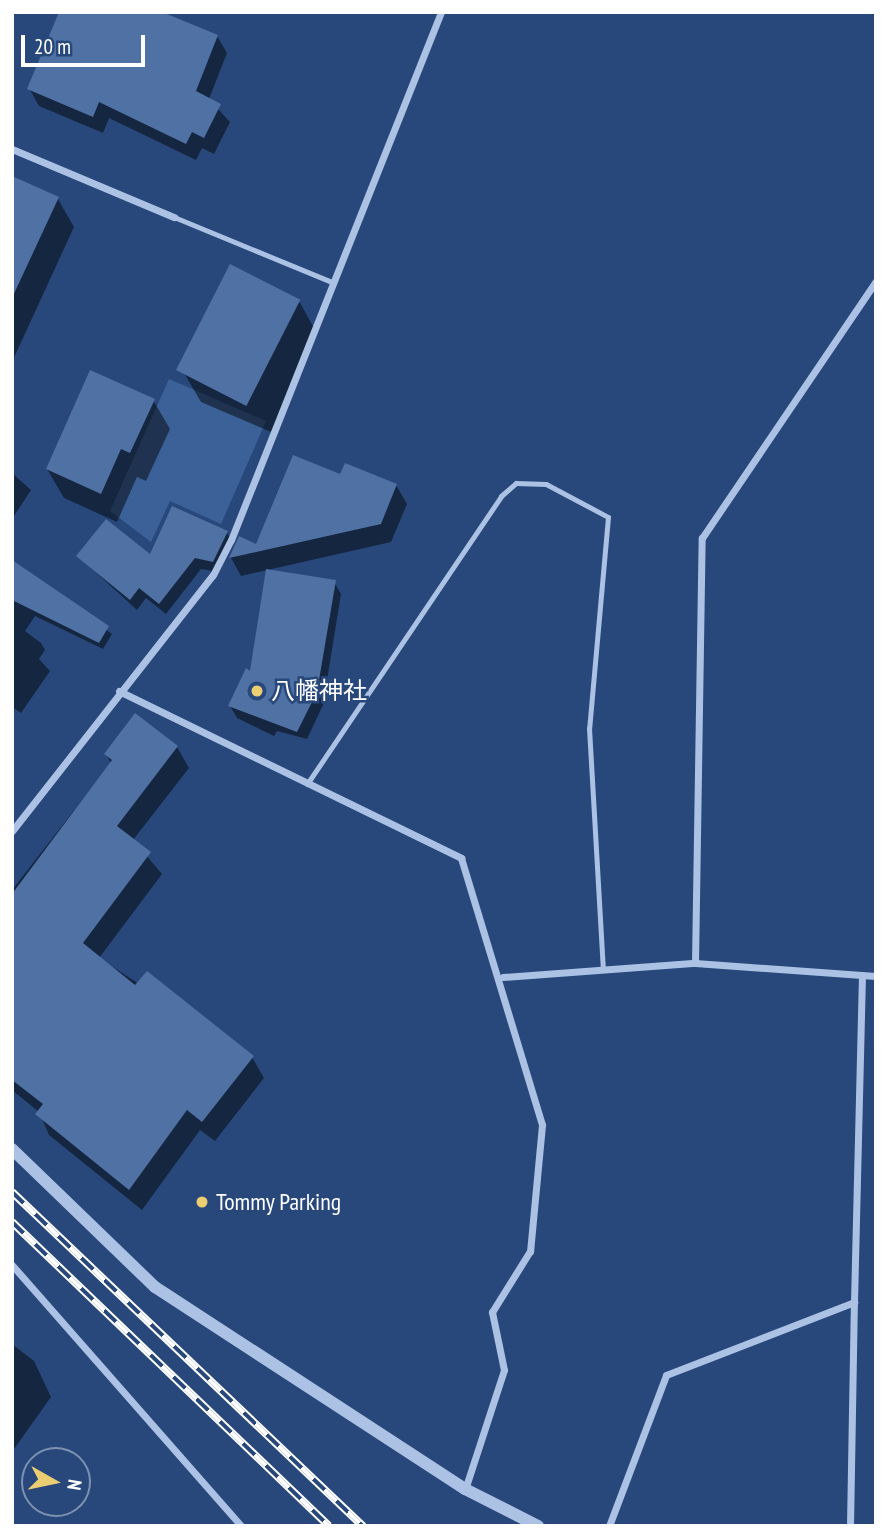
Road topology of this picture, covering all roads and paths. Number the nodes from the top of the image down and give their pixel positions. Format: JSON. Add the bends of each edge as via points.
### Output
{"nodes":[{"id":1,"x":440,"y":12,"type":"edge"},
{"id":2,"x":12,"y":149,"type":"edge"},
{"id":3,"x":174,"y":217,"type":"joint"},
{"id":4,"x":876,"y":281,"type":"edge"},
{"id":5,"x":334,"y":283,"type":"junction"},
{"id":6,"x":119,"y":691,"type":"junction"},
{"id":7,"x":307,"y":783,"type":"junction"},
{"id":8,"x":12,"y":831,"type":"edge"},
{"id":9,"x":695,"y":963,"type":"junction"},
{"id":10,"x":603,"y":970,"type":"junction"},
{"id":11,"x":862,"y":975,"type":"junction"},
{"id":12,"x":876,"y":976,"type":"edge"},
{"id":13,"x":503,"y":977,"type":"junction"},
{"id":14,"x":12,"y":1149,"type":"edge"},
{"id":15,"x":12,"y":1265,"type":"edge"},
{"id":16,"x":854,"y":1302,"type":"junction"},
{"id":17,"x":466,"y":1489,"type":"junction"},
{"id":18,"x":241,"y":1526,"type":"edge"},
{"id":19,"x":538,"y":1526,"type":"edge"},
{"id":20,"x":609,"y":1526,"type":"edge"},
{"id":21,"x":850,"y":1526,"type":"edge"}],
"edges":[{"from":1,"to":5,"type":"street"},
{"from":2,"to":3,"type":"street"},
{"from":3,"to":5,"type":"lane"},
{"from":4,"to":9,"type":"street","via":[[702,538]]},
{"from":5,"to":6,"type":"street","via":[[232,540],[213,575]]},
{"from":6,"to":7,"type":"street"},
{"from":6,"to":8,"type":"street"},
{"from":7,"to":10,"type":"lane","via":[[500,496],[516,483],[546,484],[608,517],[589,727]]},
{"from":7,"to":13,"type":"street","via":[[461,858]]},
{"from":9,"to":10,"type":"street"},
{"from":9,"to":11,"type":"street"},
{"from":10,"to":13,"type":"street"},
{"from":11,"to":12,"type":"street"},
{"from":11,"to":16,"type":"street"},
{"from":13,"to":17,"type":"street","via":[[542,1125],[530,1251],[492,1312],[504,1370]]},
{"from":14,"to":17,"type":"street","via":[[155,1287]]},
{"from":15,"to":18,"type":"street"},
{"from":16,"to":20,"type":"street","via":[[666,1375]]},
{"from":16,"to":21,"type":"street"},
{"from":17,"to":19,"type":"street"}]}
